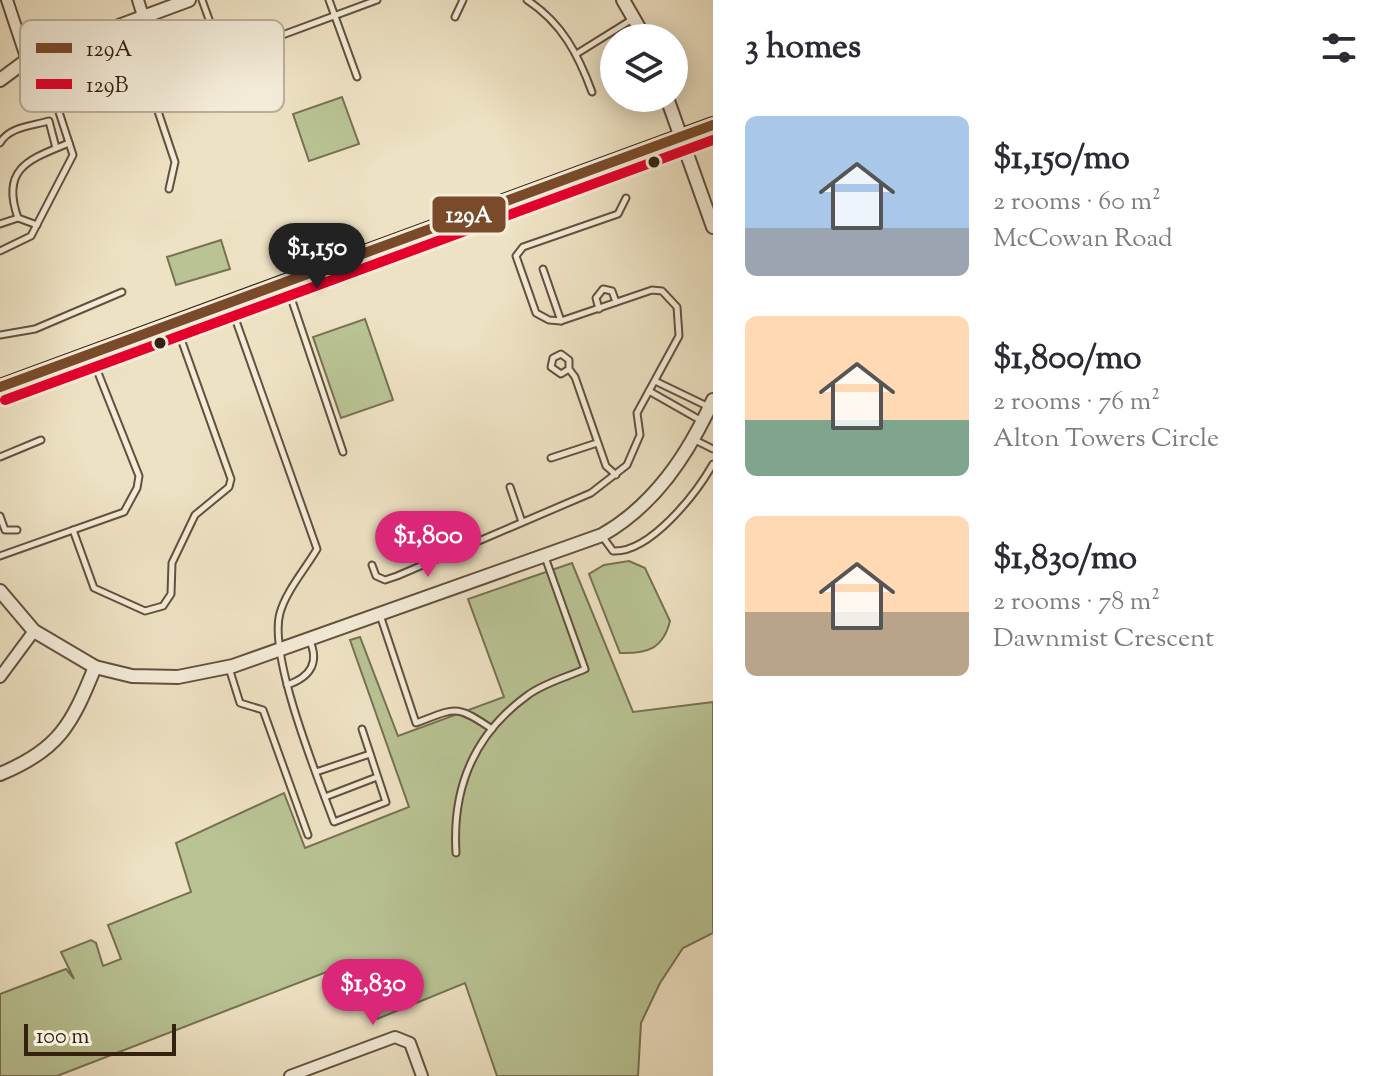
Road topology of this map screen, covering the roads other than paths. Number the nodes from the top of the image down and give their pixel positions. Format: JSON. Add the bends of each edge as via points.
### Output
{"nodes":[{"id":1,"x":7,"y":0,"type":"edge"},
{"id":2,"x":138,"y":0,"type":"edge"},
{"id":3,"x":189,"y":0,"type":"edge"},
{"id":4,"x":202,"y":0,"type":"edge"},
{"id":5,"x":329,"y":0,"type":"edge"},
{"id":6,"x":377,"y":0,"type":"edge"},
{"id":7,"x":463,"y":0,"type":"edge"},
{"id":8,"x":527,"y":0,"type":"edge"},
{"id":9,"x":623,"y":0,"type":"edge"},
{"id":10,"x":143,"y":16,"type":"junction"},
{"id":11,"x":335,"y":16,"type":"junction"},
{"id":12,"x":455,"y":17,"type":"dead end"},
{"id":13,"x":635,"y":18,"type":"junction"},
{"id":14,"x":133,"y":20,"type":"edge"},
{"id":15,"x":209,"y":20,"type":"edge"},
{"id":16,"x":638,"y":24,"type":"edge"},
{"id":17,"x":284,"y":35,"type":"edge"},
{"id":18,"x":20,"y":52,"type":"edge"},
{"id":19,"x":578,"y":53,"type":"junction"},
{"id":20,"x":20,"y":66,"type":"edge"},
{"id":21,"x":357,"y":77,"type":"dead end"},
{"id":22,"x":0,"y":80,"type":"edge"},
{"id":23,"x":592,"y":92,"type":"dead end"},
{"id":24,"x":59,"y":112,"type":"edge"},
{"id":25,"x":158,"y":112,"type":"edge"},
{"id":26,"x":672,"y":112,"type":"edge"},
{"id":27,"x":713,"y":125,"type":"edge"},
{"id":28,"x":680,"y":137,"type":"junction"},
{"id":29,"x":0,"y":143,"type":"edge"},
{"id":30,"x":69,"y":143,"type":"junction"},
{"id":31,"x":56,"y":148,"type":"junction"},
{"id":32,"x":169,"y":189,"type":"dead end"},
{"id":33,"x":626,"y":198,"type":"dead end"},
{"id":34,"x":18,"y":218,"type":"junction"},
{"id":35,"x":0,"y":224,"type":"edge"},
{"id":36,"x":37,"y":225,"type":"junction"},
{"id":37,"x":713,"y":227,"type":"edge"},
{"id":38,"x":0,"y":251,"type":"edge"},
{"id":39,"x":543,"y":269,"type":"dead end"},
{"id":40,"x":285,"y":282,"type":"junction"},
{"id":41,"x":122,"y":292,"type":"dead end"},
{"id":42,"x":616,"y":302,"type":"junction"},
{"id":43,"x":230,"y":303,"type":"junction"},
{"id":44,"x":599,"y":309,"type":"junction"},
{"id":45,"x":561,"y":321,"type":"junction"},
{"id":46,"x":176,"y":323,"type":"junction"},
{"id":47,"x":0,"y":335,"type":"edge"},
{"id":48,"x":91,"y":354,"type":"junction"},
{"id":49,"x":569,"y":369,"type":"dead end"},
{"id":50,"x":655,"y":381,"type":"junction"},
{"id":51,"x":0,"y":387,"type":"edge"},
{"id":52,"x":649,"y":391,"type":"junction"},
{"id":53,"x":711,"y":404,"type":"edge"},
{"id":54,"x":702,"y":421,"type":"junction"},
{"id":55,"x":692,"y":439,"type":"junction"},
{"id":56,"x":41,"y":440,"type":"dead end"},
{"id":57,"x":597,"y":443,"type":"junction"},
{"id":58,"x":713,"y":449,"type":"edge"},
{"id":59,"x":343,"y":452,"type":"dead end"},
{"id":60,"x":0,"y":457,"type":"edge"},
{"id":61,"x":551,"y":458,"type":"dead end"},
{"id":62,"x":713,"y":464,"type":"edge"},
{"id":63,"x":616,"y":475,"type":"junction"},
{"id":64,"x":510,"y":487,"type":"dead end"},
{"id":65,"x":0,"y":516,"type":"edge"},
{"id":66,"x":522,"y":522,"type":"junction"},
{"id":67,"x":17,"y":530,"type":"dead end"},
{"id":68,"x":73,"y":530,"type":"junction"},
{"id":69,"x":602,"y":535,"type":"junction"},
{"id":70,"x":444,"y":554,"type":"junction"},
{"id":71,"x":0,"y":556,"type":"edge"},
{"id":72,"x":545,"y":557,"type":"junction"},
{"id":73,"x":424,"y":563,"type":"junction"},
{"id":74,"x":372,"y":565,"type":"dead end"},
{"id":75,"x":0,"y":591,"type":"edge"},
{"id":76,"x":380,"y":614,"type":"junction"},
{"id":77,"x":34,"y":631,"type":"junction"},
{"id":78,"x":309,"y":639,"type":"junction"},
{"id":79,"x":282,"y":648,"type":"junction"},
{"id":80,"x":95,"y":667,"type":"junction"},
{"id":81,"x":228,"y":667,"type":"junction"},
{"id":82,"x":0,"y":677,"type":"edge"},
{"id":83,"x":287,"y":685,"type":"junction"},
{"id":84,"x":362,"y":729,"type":"dead end"},
{"id":85,"x":492,"y":729,"type":"junction"},
{"id":86,"x":370,"y":754,"type":"junction"},
{"id":87,"x":316,"y":772,"type":"junction"},
{"id":88,"x":0,"y":774,"type":"edge"},
{"id":89,"x":377,"y":777,"type":"junction"},
{"id":90,"x":325,"y":797,"type":"junction"},
{"id":91,"x":308,"y":835,"type":"dead end"},
{"id":92,"x":456,"y":853,"type":"dead end"},
{"id":93,"x":290,"y":1076,"type":"edge"},
{"id":94,"x":422,"y":1076,"type":"edge"}],
"edges":[{"from":1,"to":18,"type":"street"},
{"from":2,"to":10,"type":"street"},
{"from":3,"to":10,"type":"street"},
{"from":4,"to":15,"type":"lane"},
{"from":5,"to":11,"type":"lane"},
{"from":6,"to":11,"type":"lane"},
{"from":7,"to":12,"type":"lane"},
{"from":8,"to":19,"type":"lane"},
{"from":9,"to":13,"type":"street"},
{"from":10,"to":14,"type":"street"},
{"from":11,"to":17,"type":"lane"},
{"from":11,"to":21,"type":"lane"},
{"from":13,"to":16,"type":"street"},
{"from":13,"to":19,"type":"lane"},
{"from":19,"to":23,"type":"lane"},
{"from":20,"to":22,"type":"street"},
{"from":24,"to":30,"type":"lane"},
{"from":25,"to":32,"type":"lane","via":[[175,162]]},
{"from":26,"to":28,"type":"street"},
{"from":27,"to":28,"type":"main road"},
{"from":28,"to":37,"type":"street"},
{"from":28,"to":40,"type":"main road"},
{"from":29,"to":31,"type":"lane","via":[[15,130],[49,121]]},
{"from":30,"to":31,"type":"lane"},
{"from":30,"to":36,"type":"lane","via":[[73,155]]},
{"from":31,"to":34,"type":"lane","via":[[23,161],[13,177],[12,204]]},
{"from":33,"to":45,"type":"lane","via":[[618,214],[518,251],[536,313]]},
{"from":34,"to":35,"type":"lane"},
{"from":34,"to":36,"type":"lane"},
{"from":36,"to":38,"type":"lane","via":[[31,236]]},
{"from":39,"to":45,"type":"lane"},
{"from":40,"to":43,"type":"main road"},
{"from":40,"to":59,"type":"lane"},
{"from":41,"to":47,"type":"lane","via":[[35,329]]},
{"from":42,"to":44,"type":"lane"},
{"from":42,"to":44,"type":"lane","via":[[612,291],[603,289],[596,298]]},
{"from":42,"to":50,"type":"lane","via":[[652,290],[662,291],[677,307],[679,336]]},
{"from":43,"to":46,"type":"main road"},
{"from":43,"to":79,"type":"lane","via":[[317,549],[280,611]]},
{"from":44,"to":45,"type":"lane"},
{"from":46,"to":48,"type":"main road"},
{"from":46,"to":68,"type":"lane","via":[[231,479],[229,487],[195,515],[172,563],[171,594],[163,606],[145,611],[94,588]]},
{"from":48,"to":51,"type":"main road"},
{"from":48,"to":68,"type":"lane","via":[[139,476],[124,512]]},
{"from":49,"to":57,"type":"lane"},
{"from":50,"to":52,"type":"lane"},
{"from":50,"to":53,"type":"lane"},
{"from":52,"to":54,"type":"lane"},
{"from":52,"to":63,"type":"lane","via":[[637,413],[638,446]]},
{"from":53,"to":54,"type":"street"},
{"from":54,"to":55,"type":"street"},
{"from":55,"to":58,"type":"lane"},
{"from":55,"to":69,"type":"street","via":[[654,495]]},
{"from":56,"to":60,"type":"lane"},
{"from":57,"to":61,"type":"lane"},
{"from":57,"to":63,"type":"lane","via":[[606,466]]},
{"from":62,"to":69,"type":"lane","via":[[683,509],[633,547],[613,551]]},
{"from":63,"to":66,"type":"lane","via":[[591,493]]},
{"from":64,"to":66,"type":"lane"},
{"from":65,"to":67,"type":"lane","via":[[5,530]]},
{"from":66,"to":70,"type":"lane"},
{"from":68,"to":71,"type":"lane"},
{"from":69,"to":72,"type":"street"},
{"from":70,"to":73,"type":"lane"},
{"from":70,"to":73,"type":"lane","via":[[436,541],[425,540],[419,550]]},
{"from":72,"to":76,"type":"street"},
{"from":72,"to":85,"type":"lane","via":[[585,669],[529,694]]},
{"from":73,"to":74,"type":"lane","via":[[385,580],[376,576]]},
{"from":75,"to":77,"type":"street"},
{"from":76,"to":78,"type":"street"},
{"from":76,"to":85,"type":"lane","via":[[416,723],[452,708]]},
{"from":77,"to":80,"type":"street"},
{"from":77,"to":82,"type":"street"},
{"from":78,"to":79,"type":"street"},
{"from":78,"to":83,"type":"lane","via":[[315,651],[313,666],[308,675]]},
{"from":79,"to":81,"type":"street"},
{"from":79,"to":83,"type":"lane"},
{"from":80,"to":81,"type":"street","via":[[166,678]]},
{"from":80,"to":88,"type":"street","via":[[77,712],[58,740]]},
{"from":81,"to":91,"type":"lane","via":[[240,703],[263,710]]},
{"from":83,"to":87,"type":"lane"},
{"from":84,"to":86,"type":"lane"},
{"from":85,"to":92,"type":"lane","via":[[467,764],[454,822]]},
{"from":86,"to":87,"type":"lane"},
{"from":86,"to":89,"type":"lane"},
{"from":87,"to":90,"type":"lane"},
{"from":89,"to":90,"type":"lane"},
{"from":89,"to":90,"type":"lane","via":[[386,802],[334,822]]},
{"from":93,"to":94,"type":"street","via":[[395,1037],[410,1043]]}]}
